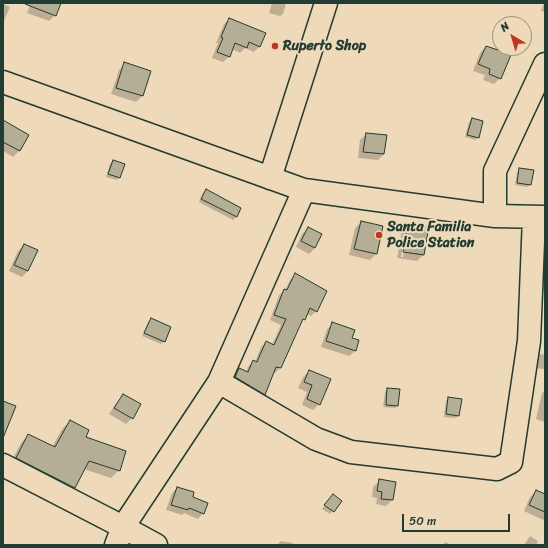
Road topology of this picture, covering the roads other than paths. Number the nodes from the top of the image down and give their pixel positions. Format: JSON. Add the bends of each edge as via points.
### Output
{"nodes":[{"id":1,"x":326,"y":3,"type":"edge"},
{"id":2,"x":545,"y":64,"type":"edge"},
{"id":3,"x":3,"y":82,"type":"edge"},
{"id":4,"x":270,"y":178,"type":"junction"},
{"id":5,"x":304,"y":190,"type":"junction"},
{"id":6,"x":495,"y":216,"type":"junction"},
{"id":7,"x":540,"y":217,"type":"edge"},
{"id":8,"x":219,"y":382,"type":"junction"},
{"id":9,"x":3,"y":466,"type":"edge"},
{"id":10,"x":120,"y":536,"type":"edge"},
{"id":11,"x":156,"y":545,"type":"edge"}],
"edges":[{"from":1,"to":4,"type":"street"},
{"from":2,"to":6,"type":"street","via":[[495,171]]},
{"from":3,"to":4,"type":"street"},
{"from":4,"to":5,"type":"street"},
{"from":5,"to":6,"type":"street"},
{"from":5,"to":8,"type":"street"},
{"from":6,"to":7,"type":"street"},
{"from":7,"to":8,"type":"street","via":[[529,341],[510,462],[497,469],[351,452],[316,439]]},
{"from":8,"to":10,"type":"street"},
{"from":9,"to":10,"type":"street"},
{"from":10,"to":11,"type":"street"}]}
